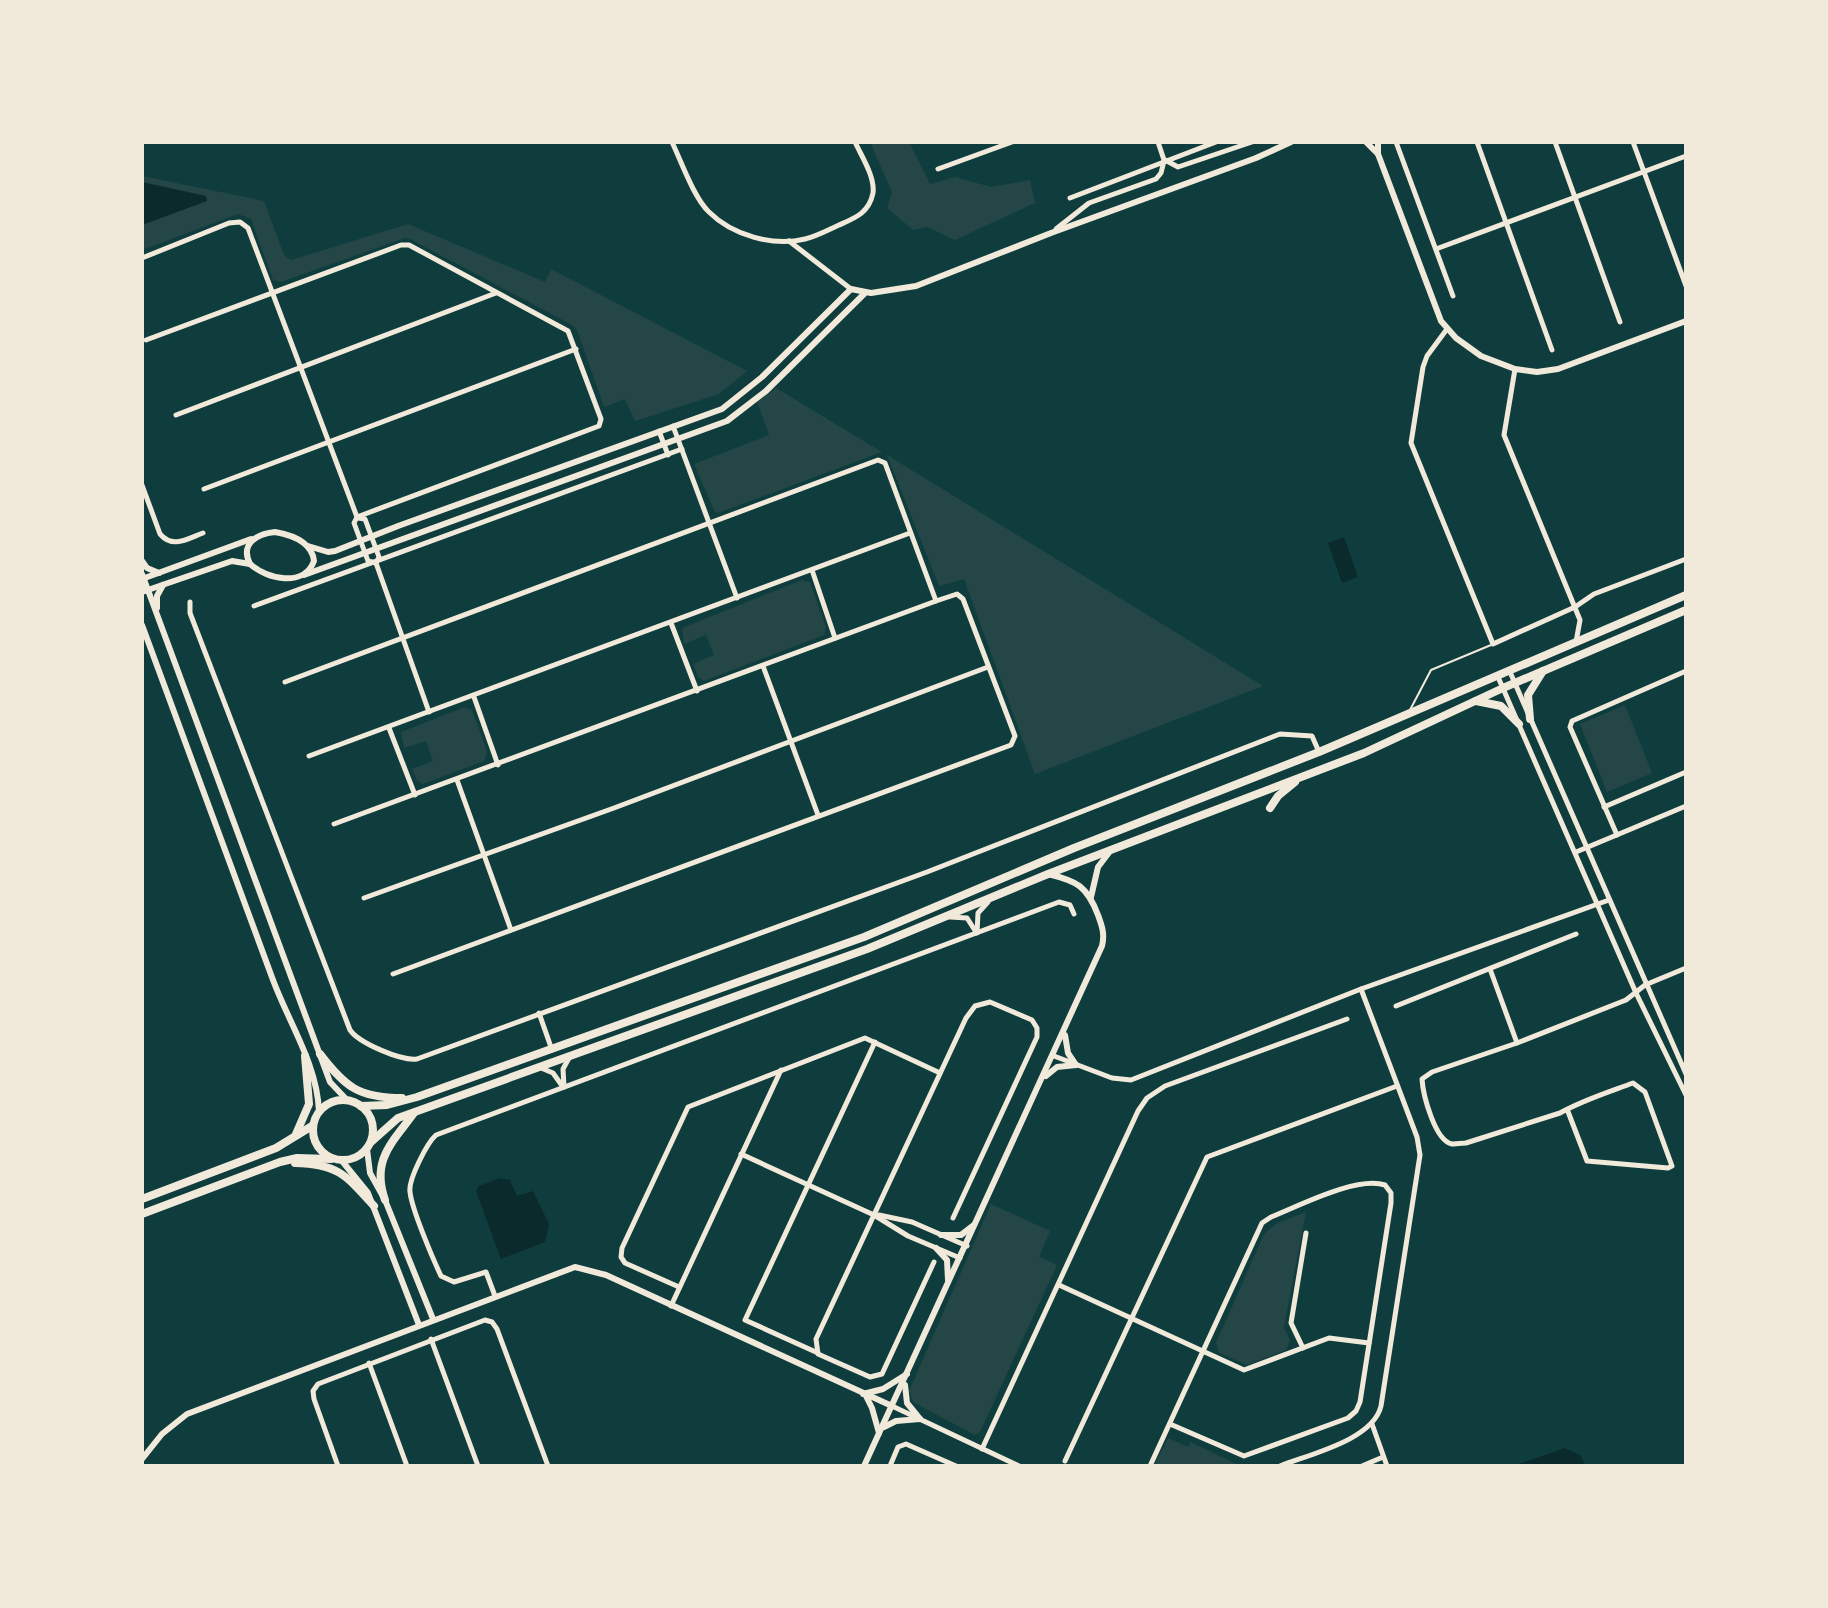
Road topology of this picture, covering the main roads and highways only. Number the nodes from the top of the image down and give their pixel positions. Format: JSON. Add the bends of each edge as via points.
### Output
{"nodes":[{"id":1,"x":1686,"y":595,"type":"edge"},
{"id":2,"x":1686,"y":610,"type":"edge"},
{"id":3,"x":1543,"y":671,"type":"junction"},
{"id":4,"x":1475,"y":701,"type":"junction"},
{"id":5,"x":1530,"y":719,"type":"road end"},
{"id":6,"x":1519,"y":724,"type":"road end"},
{"id":7,"x":1306,"y":775,"type":"junction"},
{"id":8,"x":1242,"y":783,"type":"junction"},
{"id":9,"x":1264,"y":791,"type":"junction"},
{"id":10,"x":1270,"y":808,"type":"dead end"},
{"id":11,"x":320,"y":1054,"type":"road end"},
{"id":12,"x":305,"y":1056,"type":"road end"},
{"id":13,"x":411,"y":1098,"type":"junction"},
{"id":14,"x":361,"y":1106,"type":"junction"},
{"id":15,"x":414,"y":1112,"type":"junction"},
{"id":16,"x":312,"y":1126,"type":"junction"},
{"id":17,"x":369,"y":1145,"type":"junction"},
{"id":18,"x":276,"y":1148,"type":"junction"},
{"id":19,"x":331,"y":1159,"type":"junction"},
{"id":20,"x":280,"y":1162,"type":"junction"},
{"id":21,"x":142,"y":1199,"type":"edge"},
{"id":22,"x":385,"y":1200,"type":"road end"},
{"id":23,"x":374,"y":1206,"type":"road end"},
{"id":24,"x":142,"y":1214,"type":"edge"}],
"edges":[{"from":1,"to":8,"type":"main road"},
{"from":2,"to":3,"type":"main road"},
{"from":3,"to":4,"type":"main road"},
{"from":3,"to":5,"type":"main road","via":[[1528,695]]},
{"from":4,"to":6,"type":"main road","via":[[1501,706]]},
{"from":4,"to":7,"type":"main road"},
{"from":7,"to":9,"type":"main road"},
{"from":7,"to":10,"type":"main road"},
{"from":8,"to":9,"type":"main road"},
{"from":8,"to":13,"type":"main road","via":[[864,937]]},
{"from":9,"to":15,"type":"main road","via":[[867,949]]},
{"from":11,"to":13,"type":"main road","via":[[338,1078],[360,1092]]},
{"from":12,"to":18,"type":"main road","via":[[309,1104],[297,1132]]},
{"from":13,"to":14,"type":"main road"},
{"from":14,"to":16,"type":"main road","via":[[347,1100],[331,1102]]},
{"from":14,"to":17,"type":"main road","via":[[371,1118]]},
{"from":15,"to":17,"type":"main road","via":[[398,1118]]},
{"from":15,"to":22,"type":"main road","via":[[381,1163]]},
{"from":16,"to":18,"type":"main road"},
{"from":16,"to":19,"type":"main road","via":[[318,1149]]},
{"from":17,"to":19,"type":"main road","via":[[351,1160]]},
{"from":18,"to":21,"type":"main road"},
{"from":19,"to":20,"type":"main road"},
{"from":20,"to":23,"type":"main road","via":[[333,1167]]},
{"from":20,"to":24,"type":"main road"}]}
